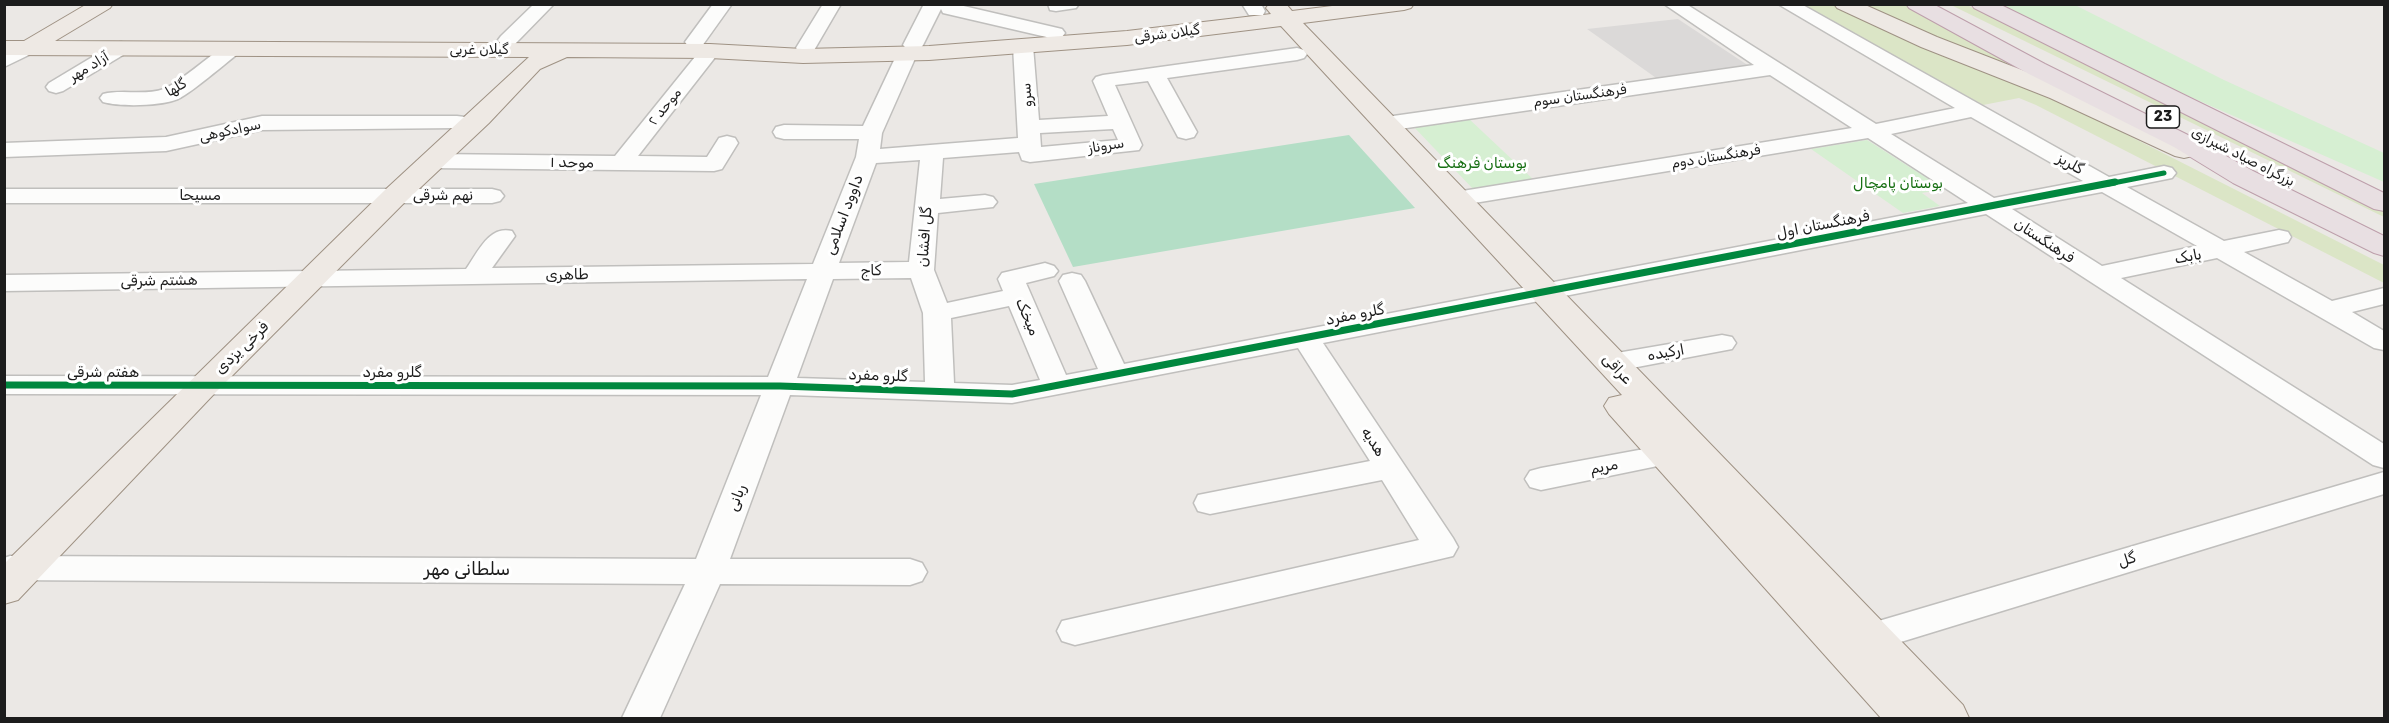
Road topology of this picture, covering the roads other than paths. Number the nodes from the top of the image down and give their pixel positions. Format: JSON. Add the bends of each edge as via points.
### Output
{"nodes":[{"id":1,"x":103,"y":4,"type":"edge"},
{"id":2,"x":545,"y":4,"type":"edge"},
{"id":3,"x":723,"y":4,"type":"edge"},
{"id":4,"x":832,"y":4,"type":"edge"},
{"id":5,"x":1404,"y":4,"type":"edge"},
{"id":6,"x":1673,"y":4,"type":"edge"},
{"id":7,"x":1787,"y":4,"type":"edge"},
{"id":8,"x":1844,"y":4,"type":"edge"},
{"id":9,"x":1916,"y":4,"type":"edge"},
{"id":10,"x":1942,"y":4,"type":"edge"},
{"id":11,"x":1981,"y":4,"type":"edge"},
{"id":12,"x":945,"y":6,"type":"edge"},
{"id":13,"x":1283,"y":10,"type":"edge"},
{"id":14,"x":1055,"y":33,"type":"junction"},
{"id":15,"x":517,"y":43,"type":"junction"},
{"id":16,"x":34,"y":45,"type":"junction"},
{"id":17,"x":702,"y":46,"type":"junction"},
{"id":18,"x":1023,"y":46,"type":"junction"},
{"id":19,"x":563,"y":47,"type":"junction"},
{"id":20,"x":4,"y":48,"type":"edge"},
{"id":21,"x":121,"y":48,"type":"junction"},
{"id":22,"x":806,"y":48,"type":"junction"},
{"id":23,"x":232,"y":49,"type":"junction"},
{"id":24,"x":921,"y":49,"type":"junction"},
{"id":25,"x":1297,"y":54,"type":"junction"},
{"id":26,"x":4,"y":62,"type":"edge"},
{"id":27,"x":1774,"y":68,"type":"junction"},
{"id":28,"x":1154,"y":74,"type":"junction"},
{"id":29,"x":56,"y":87,"type":"dead end"},
{"id":30,"x":111,"y":98,"type":"dead end"},
{"id":31,"x":1974,"y":110,"type":"junction"},
{"id":32,"x":457,"y":122,"type":"junction"},
{"id":33,"x":1386,"y":124,"type":"junction"},
{"id":34,"x":1872,"y":131,"type":"junction"},
{"id":35,"x":784,"y":132,"type":"dead end"},
{"id":36,"x":1186,"y":132,"type":"dead end"},
{"id":37,"x":871,"y":133,"type":"junction"},
{"id":38,"x":1029,"y":135,"type":"junction"},
{"id":39,"x":727,"y":143,"type":"dead end"},
{"id":40,"x":4,"y":150,"type":"edge"},
{"id":41,"x":29,"y":150,"type":"junction"},
{"id":42,"x":932,"y":153,"type":"junction"},
{"id":43,"x":867,"y":157,"type":"junction"},
{"id":44,"x":430,"y":161,"type":"junction"},
{"id":45,"x":621,"y":163,"type":"junction"},
{"id":46,"x":4,"y":166,"type":"edge"},
{"id":47,"x":2322,"y":171,"type":"junction"},
{"id":48,"x":2164,"y":173,"type":"dead end"},
{"id":49,"x":2243,"y":177,"type":"junction"},
{"id":50,"x":2106,"y":185,"type":"junction"},
{"id":51,"x":2385,"y":191,"type":"edge"},
{"id":52,"x":395,"y":195,"type":"junction"},
{"id":53,"x":4,"y":196,"type":"edge"},
{"id":54,"x":492,"y":196,"type":"dead end"},
{"id":55,"x":2385,"y":197,"type":"edge"},
{"id":56,"x":1456,"y":199,"type":"junction"},
{"id":57,"x":985,"y":201,"type":"dead end"},
{"id":58,"x":2385,"y":203,"type":"edge"},
{"id":59,"x":927,"y":207,"type":"junction"},
{"id":60,"x":1990,"y":207,"type":"junction"},
{"id":61,"x":2385,"y":227,"type":"edge"},
{"id":62,"x":503,"y":236,"type":"dead end"},
{"id":63,"x":2279,"y":237,"type":"dead end"},
{"id":64,"x":2385,"y":247,"type":"edge"},
{"id":65,"x":2222,"y":250,"type":"junction"},
{"id":66,"x":921,"y":270,"type":"junction"},
{"id":67,"x":1045,"y":271,"type":"dead end"},
{"id":68,"x":822,"y":272,"type":"junction"},
{"id":69,"x":2097,"y":275,"type":"junction"},
{"id":70,"x":473,"y":277,"type":"junction"},
{"id":71,"x":313,"y":279,"type":"junction"},
{"id":72,"x":1072,"y":280,"type":"dead end"},
{"id":73,"x":4,"y":283,"type":"edge"},
{"id":74,"x":1532,"y":295,"type":"junction"},
{"id":75,"x":1018,"y":296,"type":"junction"},
{"id":76,"x":2384,"y":296,"type":"edge"},
{"id":77,"x":2329,"y":310,"type":"junction"},
{"id":78,"x":937,"y":313,"type":"junction"},
{"id":79,"x":1306,"y":338,"type":"junction"},
{"id":80,"x":2385,"y":342,"type":"edge"},
{"id":81,"x":1722,"y":343,"type":"dead end"},
{"id":82,"x":1611,"y":363,"type":"junction"},
{"id":83,"x":1115,"y":375,"type":"junction"},
{"id":84,"x":4,"y":386,"type":"edge"},
{"id":85,"x":780,"y":386,"type":"junction"},
{"id":86,"x":1057,"y":386,"type":"junction"},
{"id":87,"x":202,"y":387,"type":"junction"},
{"id":88,"x":940,"y":392,"type":"junction"},
{"id":89,"x":1666,"y":455,"type":"junction"},
{"id":90,"x":2385,"y":458,"type":"edge"},
{"id":91,"x":1390,"y":468,"type":"junction"},
{"id":92,"x":1541,"y":479,"type":"dead end"},
{"id":93,"x":2385,"y":483,"type":"edge"},
{"id":94,"x":1210,"y":503,"type":"dead end"},
{"id":95,"x":708,"y":572,"type":"junction"},
{"id":96,"x":910,"y":572,"type":"dead end"},
{"id":97,"x":11,"y":575,"type":"edge"},
{"id":98,"x":1075,"y":631,"type":"dead end"},
{"id":99,"x":1856,"y":642,"type":"junction"},
{"id":100,"x":1895,"y":716,"type":"edge"},
{"id":101,"x":641,"y":718,"type":"edge"},
{"id":102,"x":1947,"y":718,"type":"edge"}],
"edges":[{"from":1,"to":16,"type":"main road"},
{"from":2,"to":15,"type":"street"},
{"from":3,"to":17,"type":"street"},
{"from":4,"to":22,"type":"street"},
{"from":5,"to":13,"type":"main road","name":"گیلان شرقی"},
{"from":6,"to":27,"type":"street","name":"فرهنگستان"},
{"from":7,"to":31,"type":"street","name":"گلریز"},
{"from":8,"to":49,"type":"main road","via":[[2059,93]]},
{"from":9,"to":49,"type":"highway"},
{"from":10,"to":61,"type":"highway","name":"بزرگراه صیاد شیرازی","number":"23"},
{"from":11,"to":47,"type":"highway","name":"بزرگراه صیاد شیرازی","number":"23"},
{"from":12,"to":14,"type":"street"},
{"from":12,"to":24,"type":"street","name":"داوود اسلامی"},
{"from":13,"to":14,"type":"main road","name":"گیلان شرقی"},
{"from":13,"to":18,"type":"main road","name":"گیلان شرقی","via":[[1127,38]]},
{"from":13,"to":25,"type":"main road","name":"عراقی"},
{"from":13,"to":33,"type":"main road","name":"عراقی"},
{"from":14,"to":24,"type":"main road","name":"گیلان شرقی"},
{"from":15,"to":16,"type":"main road","name":"گیلان غربی"},
{"from":15,"to":19,"type":"main road","name":"گیلان غربی"},
{"from":15,"to":23,"type":"main road","name":"گیلان غربی"},
{"from":15,"to":32,"type":"main road","name":"فرخی یزدی","via":[[511,65]]},
{"from":16,"to":20,"type":"main road"},
{"from":16,"to":21,"type":"main road","name":"گیلان غربی"},
{"from":16,"to":26,"type":"street"},
{"from":17,"to":19,"type":"main road","name":"گیلان غربی"},
{"from":17,"to":22,"type":"main road","name":"گیلان غربی"},
{"from":17,"to":24,"type":"main road","name":"گیلان غربی","via":[[802,56]]},
{"from":17,"to":45,"type":"street","name":"موحد ۲"},
{"from":18,"to":24,"type":"main road","name":"گیلان شرقی"},
{"from":18,"to":38,"type":"street","name":"سرو"},
{"from":19,"to":44,"type":"main road","name":"فرخی یزدی","via":[[532,64],[480,118]]},
{"from":21,"to":23,"type":"main road","name":"گیلان غربی"},
{"from":21,"to":29,"type":"street","name":"آزاد مهر"},
{"from":22,"to":24,"type":"main road","name":"گیلان غربی"},
{"from":23,"to":30,"type":"street","name":"گلها","via":[[171,94]]},
{"from":24,"to":37,"type":"street","name":"داوود اسلامی"},
{"from":24,"to":43,"type":"street","name":"داوود اسلامی","via":[[893,132]]},
{"from":25,"to":28,"type":"street","name":"سروناز"},
{"from":25,"to":74,"type":"main road","name":"عراقی"},
{"from":27,"to":33,"type":"street","name":"فرهنگستان سوم"},
{"from":27,"to":34,"type":"street","name":"فرهنگستان"},
{"from":28,"to":36,"type":"street"},
{"from":28,"to":38,"type":"street","name":"سروناز","via":[[1102,81],[1131,145],[1030,156]]},
{"from":31,"to":34,"type":"street","name":"فرهنگستان دوم"},
{"from":31,"to":50,"type":"street","name":"گلریز"},
{"from":32,"to":41,"type":"street","name":"سوادکوهی","via":[[262,123],[166,144]]},
{"from":32,"to":44,"type":"main road","name":"فرخی یزدی"},
{"from":33,"to":56,"type":"main road","name":"عراقی"},
{"from":34,"to":56,"type":"street","name":"فرهنگستان دوم"},
{"from":34,"to":60,"type":"street","name":"فرهنگستان"},
{"from":35,"to":37,"type":"street"},
{"from":37,"to":43,"type":"street","name":"داوود اسلامی"},
{"from":38,"to":42,"type":"street"},
{"from":39,"to":45,"type":"street","name":"موحد ۱","via":[[714,164]]},
{"from":40,"to":41,"type":"street","name":"سوادکوهی"},
{"from":41,"to":46,"type":"street"},
{"from":42,"to":43,"type":"street"},
{"from":42,"to":59,"type":"street","name":"گل افشان"},
{"from":43,"to":68,"type":"street","name":"داوود اسلامی"},
{"from":44,"to":45,"type":"street","name":"موحد ۱"},
{"from":44,"to":52,"type":"main road","name":"فرخی یزدی"},
{"from":47,"to":51,"type":"highway"},
{"from":47,"to":55,"type":"highway"},
{"from":47,"to":58,"type":"highway","name":"بزرگراه صیاد شیرازی","number":"23"},
{"from":48,"to":50,"type":"street","name":"فرهنگستان اول"},
{"from":49,"to":64,"type":"highway"},
{"from":50,"to":60,"type":"street","name":"فرهنگستان اول"},
{"from":50,"to":65,"type":"street","name":"گلریز"},
{"from":52,"to":53,"type":"street","name":"مسیحا"},
{"from":52,"to":54,"type":"street","name":"نهم شرقی"},
{"from":52,"to":71,"type":"main road","name":"فرخی یزدی"},
{"from":56,"to":74,"type":"main road","name":"عراقی"},
{"from":57,"to":59,"type":"street"},
{"from":59,"to":66,"type":"street","name":"گل افشان"},
{"from":60,"to":69,"type":"street","name":"فرهنگستان"},
{"from":60,"to":74,"type":"street","name":"فرهنگستان اول"},
{"from":62,"to":70,"type":"street"},
{"from":63,"to":65,"type":"street","name":"بابک"},
{"from":65,"to":69,"type":"street","name":"بابک"},
{"from":65,"to":77,"type":"street","name":"گلریز"},
{"from":66,"to":68,"type":"street","name":"کاج"},
{"from":66,"to":78,"type":"street","name":"گل افشان"},
{"from":67,"to":75,"type":"street","name":"میخک","via":[[1011,279]]},
{"from":68,"to":70,"type":"street","name":"طاهری"},
{"from":68,"to":85,"type":"street","name":"ربانی"},
{"from":69,"to":90,"type":"street","name":"فرهنگستان"},
{"from":70,"to":71,"type":"street","name":"طاهری"},
{"from":71,"to":73,"type":"street","name":"هشتم شرقی"},
{"from":71,"to":87,"type":"main road","name":"فرخی یزدی"},
{"from":72,"to":83,"type":"street"},
{"from":74,"to":79,"type":"street","name":"گلرو مفرد"},
{"from":74,"to":82,"type":"main road","name":"عراقی"},
{"from":74,"to":89,"type":"main road","name":"عراقی"},
{"from":75,"to":78,"type":"street"},
{"from":75,"to":86,"type":"street","name":"میخک"},
{"from":76,"to":77,"type":"street"},
{"from":77,"to":80,"type":"street","name":"گلریز"},
{"from":78,"to":88,"type":"street","name":"گل افشان"},
{"from":79,"to":83,"type":"street","name":"گلرو مفرد"},
{"from":79,"to":91,"type":"street","name":"هدیه"},
{"from":81,"to":82,"type":"street","name":"ارکیده"},
{"from":82,"to":99,"type":"main road","name":"عراقی"},
{"from":83,"to":86,"type":"street","name":"گلرو مفرد"},
{"from":84,"to":87,"type":"street","name":"هفتم شرقی"},
{"from":85,"to":87,"type":"street","name":"گلرو مفرد"},
{"from":85,"to":88,"type":"street","name":"گلرو مفرد"},
{"from":85,"to":95,"type":"street","name":"ربانی"},
{"from":86,"to":88,"type":"street","name":"گلرو مفرد","via":[[1012,394]]},
{"from":87,"to":97,"type":"main road","name":"فرخی یزدی"},
{"from":89,"to":92,"type":"street","name":"مریم"},
{"from":89,"to":99,"type":"main road","name":"عراقی"},
{"from":91,"to":94,"type":"street"},
{"from":91,"to":98,"type":"street","name":"هدیه","via":[[1441,547]]},
{"from":93,"to":99,"type":"street","name":"گل"},
{"from":95,"to":96,"type":"street","name":"سلطانی مهر"},
{"from":95,"to":97,"type":"street","name":"سلطانی مهر"},
{"from":95,"to":101,"type":"street","name":"ربانی"},
{"from":99,"to":100,"type":"main road","name":"عراقی"},
{"from":99,"to":102,"type":"main road","name":"عراقی"}]}
